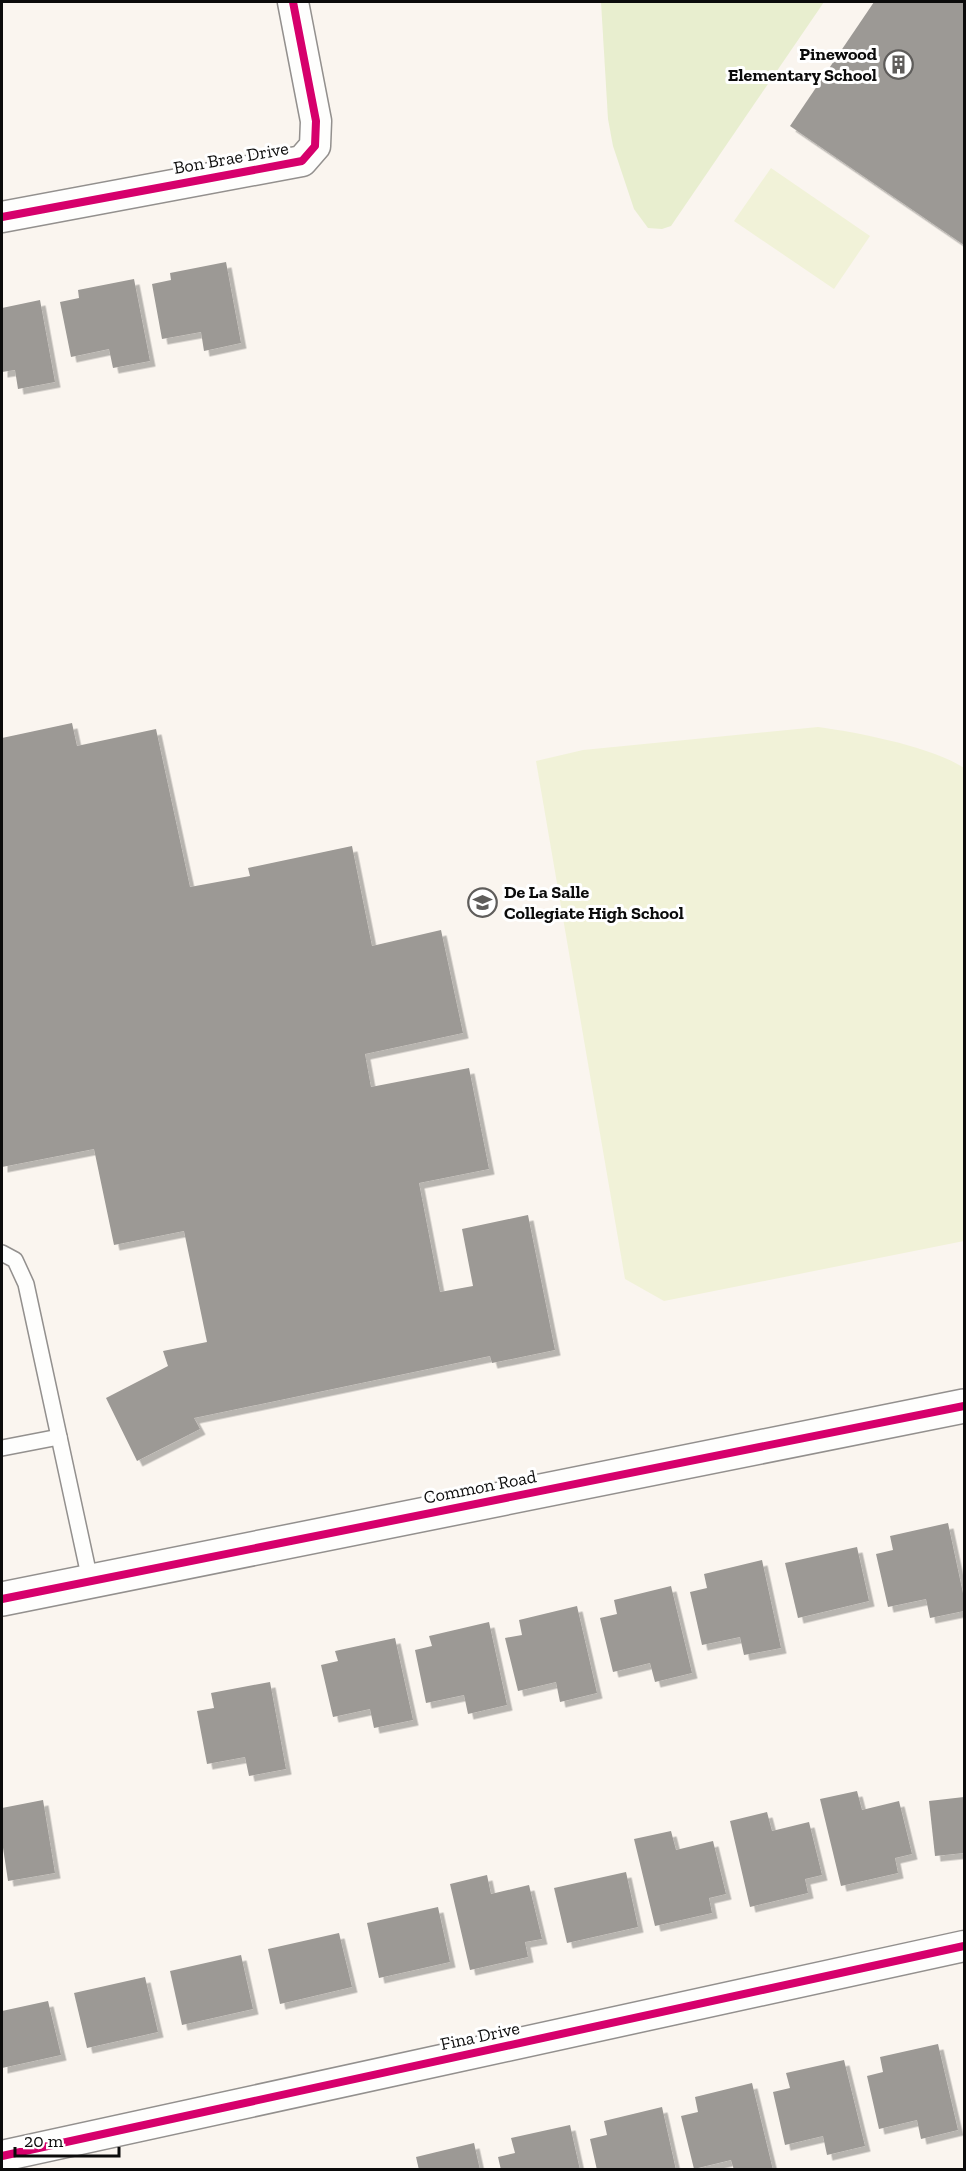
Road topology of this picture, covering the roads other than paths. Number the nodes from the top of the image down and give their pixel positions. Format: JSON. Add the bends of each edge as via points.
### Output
{"nodes":[{"id":1,"x":293,"y":2,"type":"edge"},
{"id":2,"x":2,"y":217,"type":"edge"},
{"id":3,"x":2,"y":1252,"type":"edge"},
{"id":4,"x":964,"y":1406,"type":"edge"},
{"id":5,"x":59,"y":1437,"type":"junction"},
{"id":6,"x":2,"y":1448,"type":"edge"},
{"id":7,"x":90,"y":1580,"type":"junction"},
{"id":8,"x":2,"y":1599,"type":"edge"},
{"id":9,"x":964,"y":1946,"type":"edge"},
{"id":10,"x":2,"y":2156,"type":"edge"}],
"edges":[{"from":1,"to":2,"type":"street","name":"Bon Brae Drive","via":[[316,121],[315,146],[302,161]]},
{"from":3,"to":5,"type":"lane","via":[[15,1260],[26,1284]]},
{"from":4,"to":7,"type":"street","name":"Common Road"},
{"from":5,"to":6,"type":"lane"},
{"from":5,"to":7,"type":"lane"},
{"from":7,"to":8,"type":"street","name":"Common Road"},
{"from":9,"to":10,"type":"street","name":"Fina Drive"}]}
